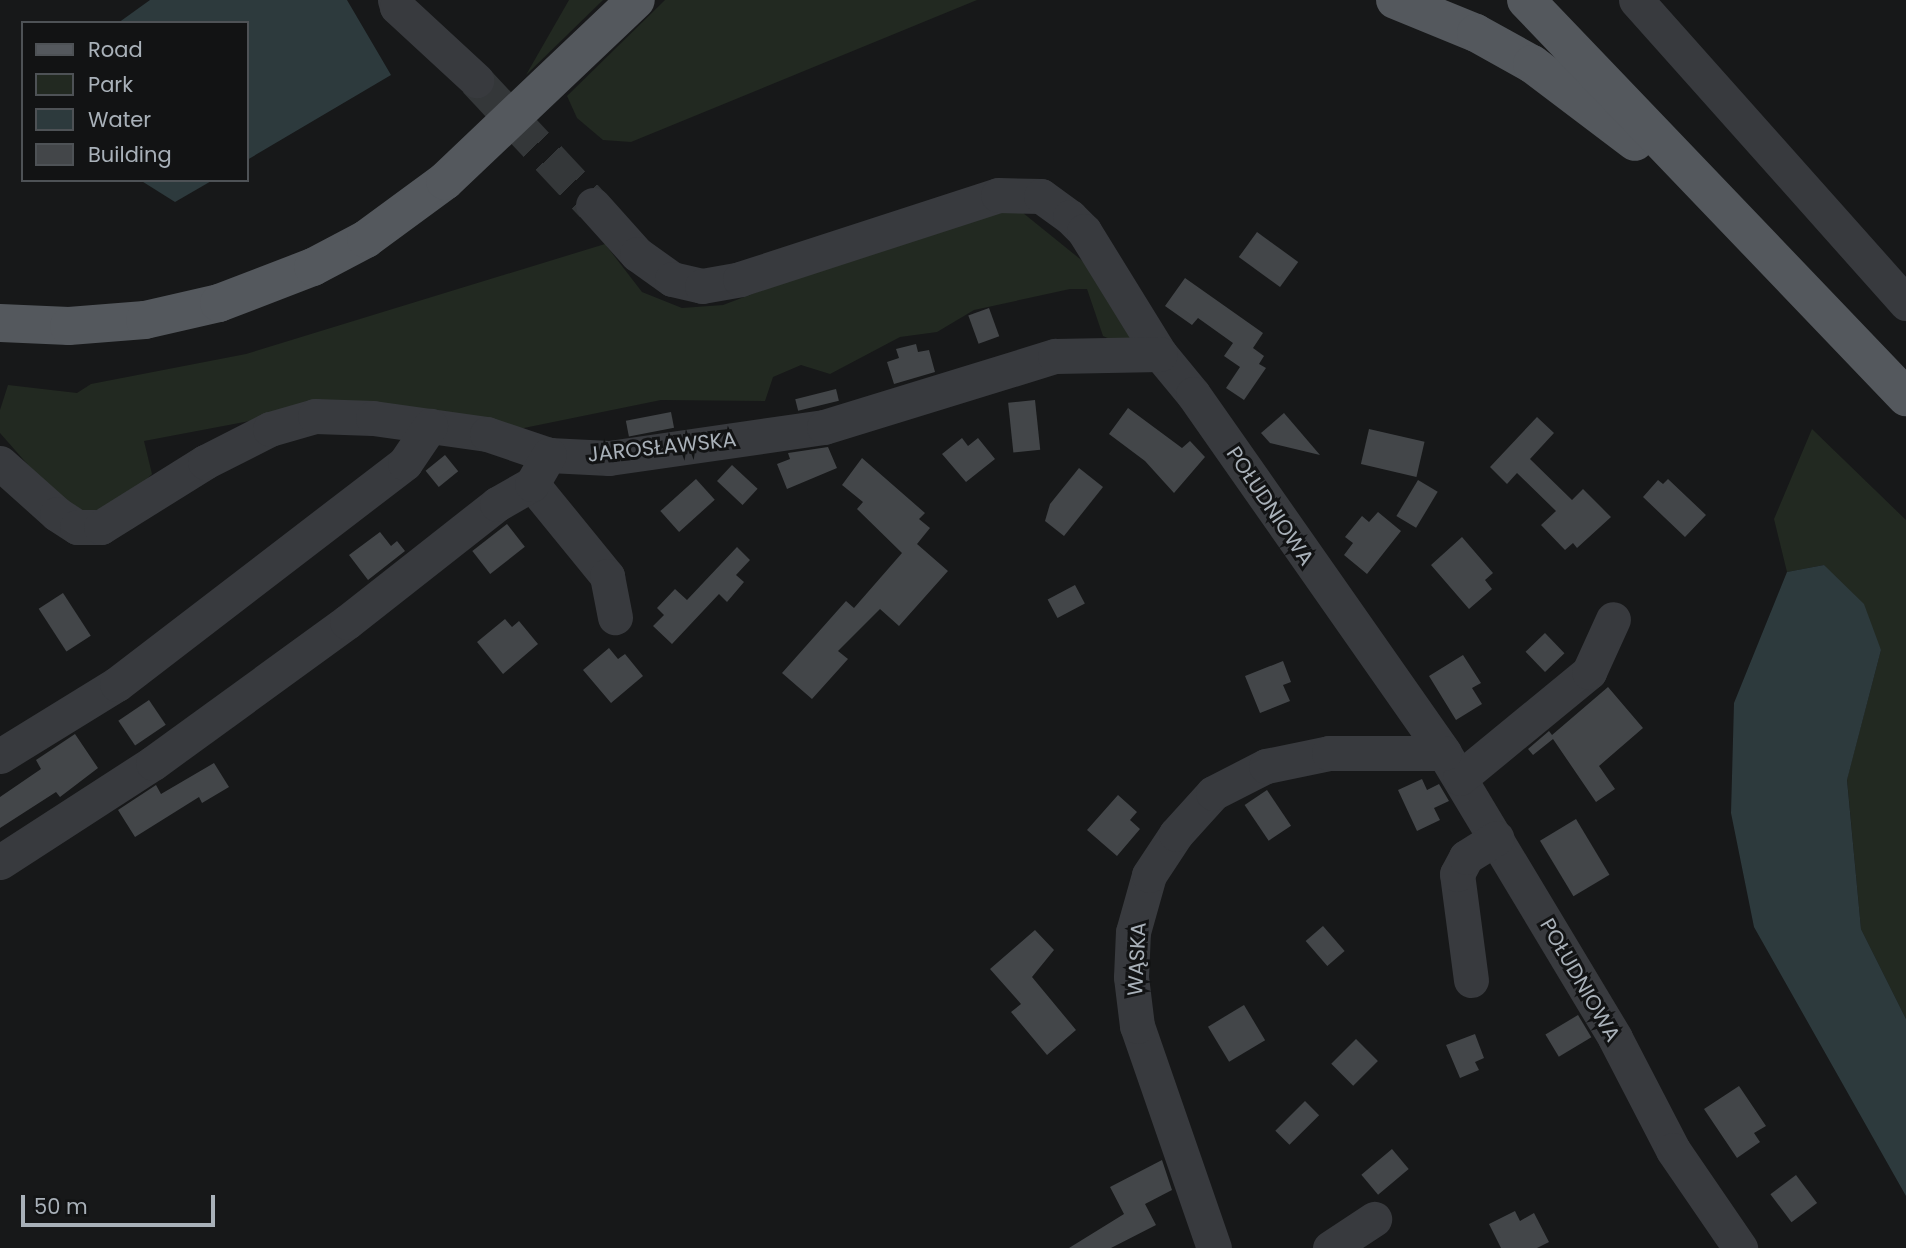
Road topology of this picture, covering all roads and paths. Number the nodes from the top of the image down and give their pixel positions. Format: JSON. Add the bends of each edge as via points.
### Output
{"nodes":[{"id":1,"x":396,"y":0,"type":"edge"},
{"id":2,"x":636,"y":0,"type":"edge"},
{"id":3,"x":1395,"y":0,"type":"edge"},
{"id":4,"x":1526,"y":0,"type":"edge"},
{"id":5,"x":1636,"y":0,"type":"edge"},
{"id":6,"x":476,"y":80,"type":"tunnel mouth"},
{"id":7,"x":593,"y":205,"type":"tunnel mouth"},
{"id":8,"x":1741,"y":225,"type":"junction"},
{"id":9,"x":1906,"y":303,"type":"edge"},
{"id":10,"x":0,"y":323,"type":"edge"},
{"id":11,"x":1160,"y":354,"type":"junction"},
{"id":12,"x":1906,"y":397,"type":"edge"},
{"id":13,"x":430,"y":426,"type":"junction"},
{"id":14,"x":0,"y":463,"type":"edge"},
{"id":15,"x":540,"y":469,"type":"junction"},
{"id":16,"x":615,"y":617,"type":"dead end"},
{"id":17,"x":1613,"y":619,"type":"dead end"},
{"id":18,"x":0,"y":756,"type":"edge"},
{"id":19,"x":1452,"y":766,"type":"junction"},
{"id":20,"x":1496,"y":838,"type":"junction"},
{"id":21,"x":0,"y":862,"type":"edge"},
{"id":22,"x":1471,"y":980,"type":"dead end"},
{"id":23,"x":1374,"y":1219,"type":"dead end"},
{"id":24,"x":1214,"y":1248,"type":"edge"},
{"id":25,"x":1330,"y":1248,"type":"edge"},
{"id":26,"x":1740,"y":1248,"type":"edge"}],
"edges":[{"from":1,"to":6,"type":"street","via":[[397,6]]},
{"from":2,"to":10,"type":"main road","via":[[445,181],[366,239],[313,267],[219,303],[145,320],[69,326]]},
{"from":3,"to":8,"type":"main road","via":[[1476,33],[1532,64]]},
{"from":4,"to":8,"type":"main road"},
{"from":5,"to":9,"type":"street"},
{"from":7,"to":11,"type":"street","name":"POŁUDNIOWA","via":[[637,254],[672,279],[702,286],[740,279],[998,195],[1041,196],[1084,231]]},
{"from":8,"to":12,"type":"main road"},
{"from":11,"to":15,"type":"street","name":"JAROSŁAWSKA","via":[[1055,356],[824,427]]},
{"from":11,"to":19,"type":"street","name":"POŁUDNIOWA","via":[[1193,394]]},
{"from":13,"to":14,"type":"street","name":"JAROSŁAWSKA","via":[[315,415],[270,429],[205,462],[101,527],[77,527]]},
{"from":13,"to":15,"type":"street","name":"JAROSŁAWSKA","via":[[487,434]]},
{"from":13,"to":18,"type":"street","via":[[405,463],[117,684]]},
{"from":15,"to":16,"type":"street","via":[[607,576]]},
{"from":15,"to":21,"type":"street","via":[[346,622],[153,763]]},
{"from":17,"to":19,"type":"street","via":[[1589,672]]},
{"from":19,"to":20,"type":"street","name":"POŁUDNIOWA"},
{"from":19,"to":24,"type":"street","name":"WĄSKA","via":[[1329,753],[1266,766],[1213,793],[1149,875],[1133,932],[1136,1026]]},
{"from":20,"to":22,"type":"street","via":[[1466,857],[1457,874]]},
{"from":20,"to":26,"type":"street","name":"POŁUDNIOWA","via":[[1615,1038],[1673,1150]]},
{"from":23,"to":25,"type":"street"}]}
